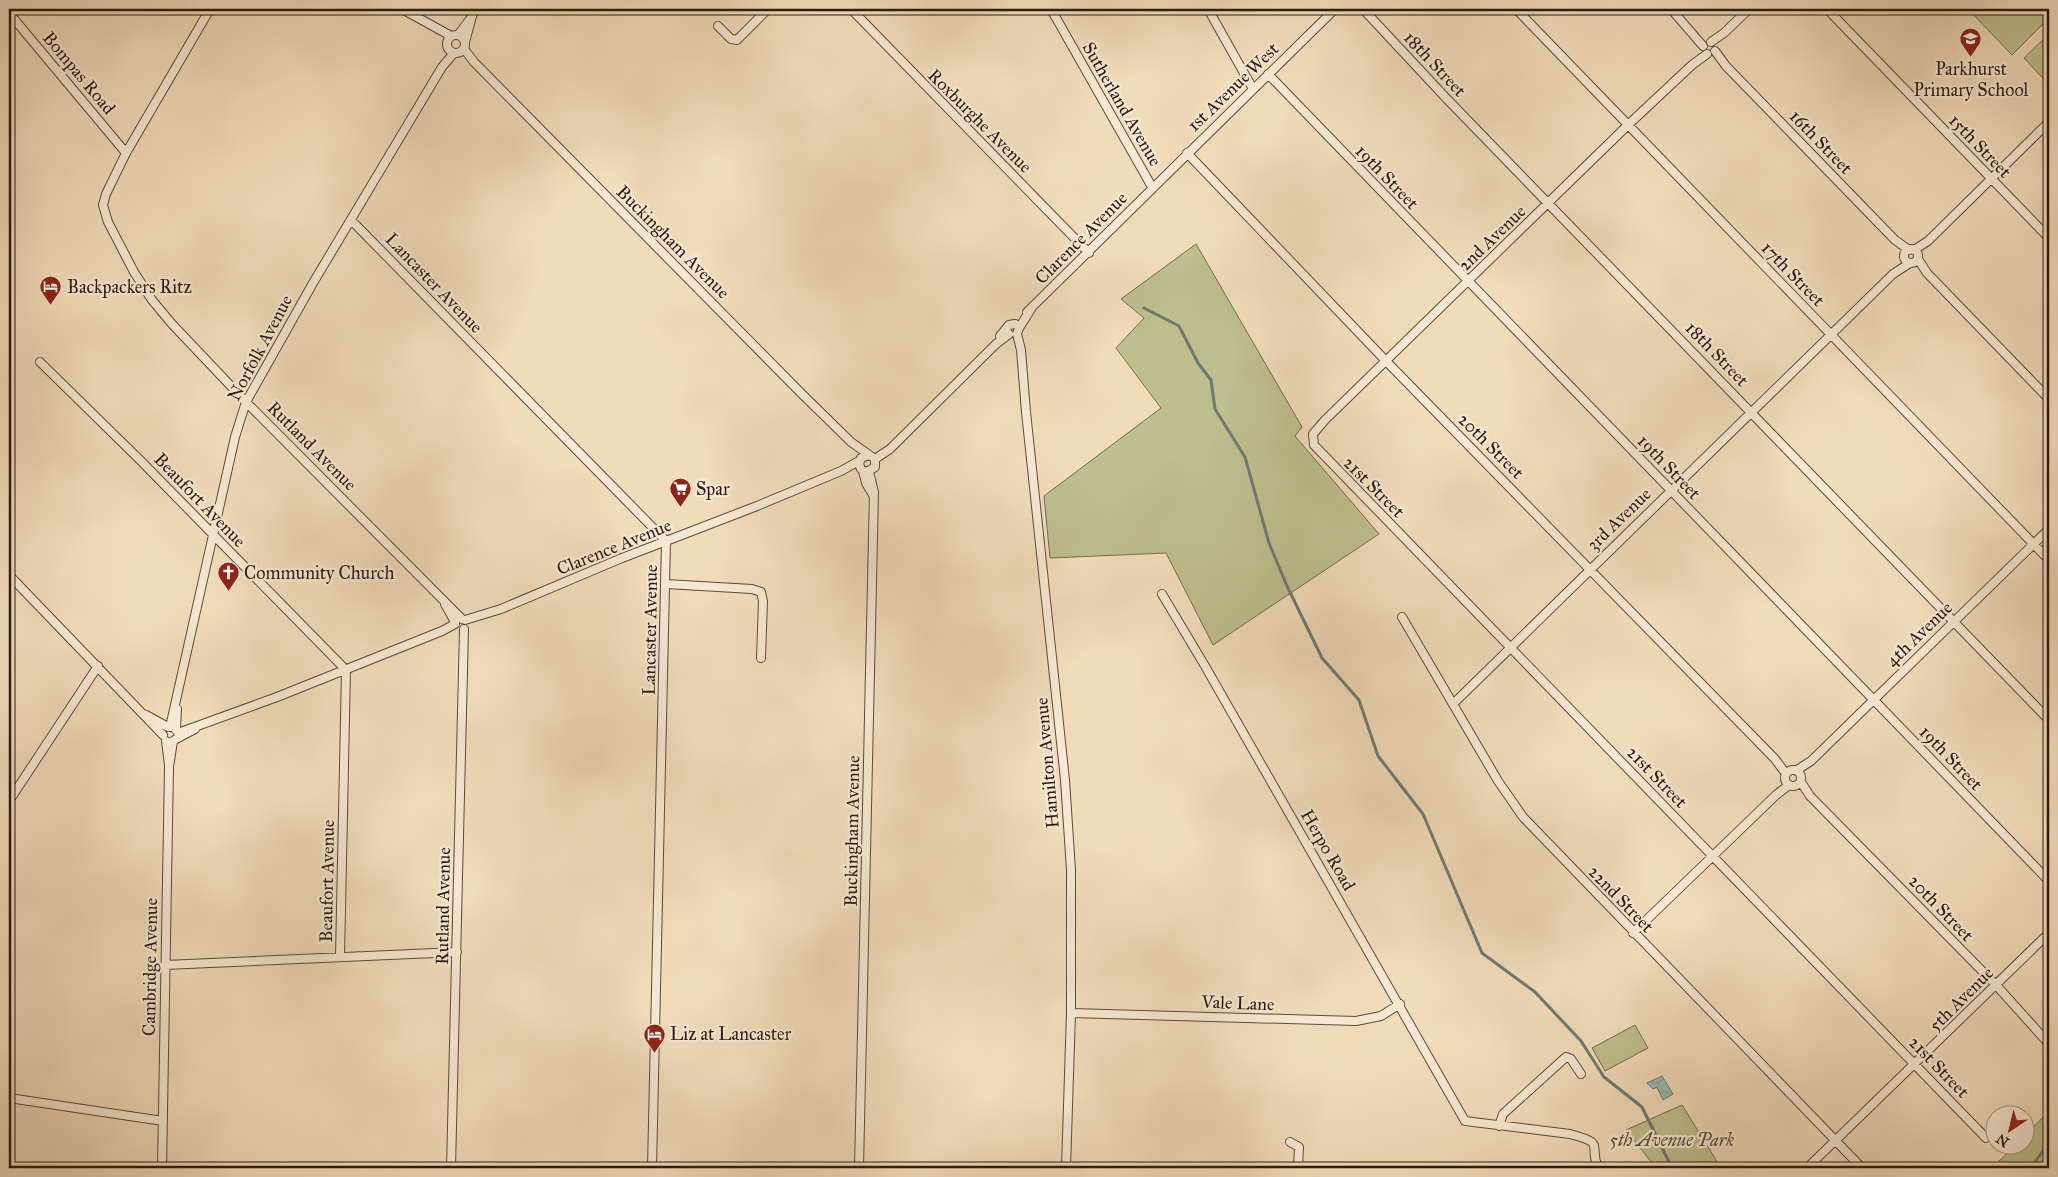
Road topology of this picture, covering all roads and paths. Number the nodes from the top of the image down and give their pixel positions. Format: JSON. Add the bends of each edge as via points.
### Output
{"nodes":[{"id":1,"x":210,"y":9,"type":"edge"},
{"id":2,"x":402,"y":9,"type":"edge"},
{"id":3,"x":474,"y":9,"type":"edge"},
{"id":4,"x":768,"y":9,"type":"edge"},
{"id":5,"x":851,"y":9,"type":"edge"},
{"id":6,"x":1051,"y":9,"type":"edge"},
{"id":7,"x":1208,"y":9,"type":"edge"},
{"id":8,"x":1335,"y":9,"type":"edge"},
{"id":9,"x":1363,"y":9,"type":"edge"},
{"id":10,"x":1516,"y":9,"type":"edge"},
{"id":11,"x":1670,"y":9,"type":"edge"},
{"id":12,"x":1749,"y":9,"type":"edge"},
{"id":13,"x":1827,"y":9,"type":"edge"},
{"id":14,"x":9,"y":13,"type":"edge"},
{"id":15,"x":718,"y":26,"type":"dead end"},
{"id":16,"x":456,"y":44,"type":"junction"},
{"id":17,"x":1709,"y":48,"type":"junction"},
{"id":18,"x":1268,"y":74,"type":"junction"},
{"id":19,"x":1253,"y":89,"type":"junction"},
{"id":20,"x":2049,"y":122,"type":"edge"},
{"id":21,"x":1629,"y":124,"type":"junction"},
{"id":22,"x":126,"y":153,"type":"junction"},
{"id":23,"x":1187,"y":153,"type":"junction"},
{"id":24,"x":1991,"y":179,"type":"junction"},
{"id":25,"x":1152,"y":188,"type":"junction"},
{"id":26,"x":1549,"y":203,"type":"junction"},
{"id":27,"x":351,"y":220,"type":"junction"},
{"id":28,"x":2049,"y":238,"type":"edge"},
{"id":29,"x":1089,"y":253,"type":"junction"},
{"id":30,"x":1911,"y":257,"type":"junction"},
{"id":31,"x":1468,"y":283,"type":"junction"},
{"id":32,"x":1013,"y":331,"type":"junction"},
{"id":33,"x":1831,"y":335,"type":"junction"},
{"id":34,"x":1386,"y":361,"type":"junction"},
{"id":35,"x":40,"y":362,"type":"dead end"},
{"id":36,"x":2049,"y":399,"type":"edge"},
{"id":37,"x":246,"y":402,"type":"junction"},
{"id":38,"x":1751,"y":412,"type":"junction"},
{"id":39,"x":1313,"y":434,"type":"joint"},
{"id":40,"x":867,"y":464,"type":"junction"},
{"id":41,"x":1671,"y":490,"type":"junction"},
{"id":42,"x":2049,"y":529,"type":"edge"},
{"id":43,"x":214,"y":535,"type":"junction"},
{"id":44,"x":666,"y":541,"type":"junction"},
{"id":45,"x":2034,"y":544,"type":"junction"},
{"id":46,"x":2049,"y":560,"type":"edge"},
{"id":47,"x":1590,"y":568,"type":"junction"},
{"id":48,"x":9,"y":575,"type":"edge"},
{"id":49,"x":666,"y":584,"type":"junction"},
{"id":50,"x":1162,"y":594,"type":"dead end"},
{"id":51,"x":1402,"y":617,"type":"dead end"},
{"id":52,"x":1954,"y":622,"type":"junction"},
{"id":53,"x":460,"y":625,"type":"junction"},
{"id":54,"x":1510,"y":647,"type":"junction"},
{"id":55,"x":761,"y":658,"type":"dead end"},
{"id":56,"x":98,"y":666,"type":"junction"},
{"id":57,"x":346,"y":670,"type":"junction"},
{"id":58,"x":1873,"y":699,"type":"junction"},
{"id":59,"x":1454,"y":704,"type":"junction"},
{"id":60,"x":2049,"y":720,"type":"edge"},
{"id":61,"x":171,"y":734,"type":"junction"},
{"id":62,"x":1793,"y":778,"type":"junction"},
{"id":63,"x":9,"y":801,"type":"edge"},
{"id":64,"x":1714,"y":856,"type":"junction"},
{"id":65,"x":2049,"y":881,"type":"edge"},
{"id":66,"x":1633,"y":933,"type":"junction"},
{"id":67,"x":2049,"y":933,"type":"edge"},
{"id":68,"x":457,"y":952,"type":"junction"},
{"id":69,"x":340,"y":957,"type":"junction"},
{"id":70,"x":165,"y":965,"type":"junction"},
{"id":71,"x":1996,"y":985,"type":"junction"},
{"id":72,"x":1400,"y":1004,"type":"junction"},
{"id":73,"x":1071,"y":1013,"type":"junction"},
{"id":74,"x":2049,"y":1044,"type":"edge"},
{"id":75,"x":1916,"y":1064,"type":"junction"},
{"id":76,"x":1581,"y":1074,"type":"dead end"},
{"id":77,"x":9,"y":1098,"type":"edge"},
{"id":78,"x":163,"y":1121,"type":"junction"},
{"id":79,"x":1499,"y":1126,"type":"junction"},
{"id":80,"x":1986,"y":1138,"type":"dead end"},
{"id":81,"x":1836,"y":1141,"type":"junction"},
{"id":82,"x":1290,"y":1142,"type":"dead end"},
{"id":83,"x":162,"y":1168,"type":"edge"},
{"id":84,"x":451,"y":1168,"type":"edge"},
{"id":85,"x":652,"y":1168,"type":"edge"},
{"id":86,"x":859,"y":1168,"type":"edge"},
{"id":87,"x":1066,"y":1168,"type":"edge"},
{"id":88,"x":1298,"y":1168,"type":"edge"},
{"id":89,"x":1598,"y":1168,"type":"edge"},
{"id":90,"x":1807,"y":1168,"type":"edge"},
{"id":91,"x":1862,"y":1168,"type":"edge"}],
"edges":[{"from":1,"to":22,"type":"street"},
{"from":2,"to":16,"type":"street"},
{"from":3,"to":16,"type":"street"},
{"from":4,"to":15,"type":"street","via":[[737,40],[731,39]]},
{"from":5,"to":29,"type":"street","name":"Roxburghe Avenue"},
{"from":6,"to":25,"type":"street","name":"Sutherland Avenue"},
{"from":7,"to":19,"type":"street"},
{"from":8,"to":18,"type":"street","name":"1st Avenue West"},
{"from":9,"to":26,"type":"street","name":"18th Street"},
{"from":10,"to":21,"type":"street","name":"17th Street"},
{"from":11,"to":17,"type":"street","name":"16th Street"},
{"from":12,"to":17,"type":"street","name":"2nd Avenue"},
{"from":13,"to":24,"type":"street","name":"15th Street"},
{"from":14,"to":22,"type":"street","name":"Bompas Road"},
{"from":16,"to":27,"type":"street","name":"Norfolk Avenue"},
{"from":16,"to":40,"type":"street","name":"Buckingham Avenue","via":[[852,442]]},
{"from":17,"to":21,"type":"street","name":"2nd Avenue"},
{"from":17,"to":30,"type":"street","name":"16th Street"},
{"from":18,"to":19,"type":"street","name":"1st Avenue West"},
{"from":18,"to":31,"type":"street","name":"19th Street"},
{"from":19,"to":23,"type":"street","name":"1st Avenue West"},
{"from":20,"to":24,"type":"street","name":"3rd Avenue"},
{"from":21,"to":26,"type":"street","name":"2nd Avenue"},
{"from":21,"to":33,"type":"street","name":"17th Street"},
{"from":22,"to":37,"type":"street","name":"Rutland Avenue","via":[[103,205],[118,244],[152,300]]},
{"from":23,"to":25,"type":"street","name":"1st Avenue West"},
{"from":23,"to":34,"type":"street","name":"20th Street"},
{"from":24,"to":28,"type":"street","name":"15th Street"},
{"from":24,"to":30,"type":"street","name":"3rd Avenue"},
{"from":25,"to":29,"type":"street","name":"Clarence Avenue"},
{"from":26,"to":31,"type":"street","name":"2nd Avenue"},
{"from":26,"to":38,"type":"street","name":"18th Street"},
{"from":27,"to":37,"type":"street","name":"Norfolk Avenue"},
{"from":27,"to":44,"type":"street","name":"Lancaster Avenue"},
{"from":29,"to":32,"type":"street","name":"Clarence Avenue"},
{"from":30,"to":33,"type":"street","name":"3rd Avenue"},
{"from":30,"to":36,"type":"street","name":"16th Street"},
{"from":31,"to":34,"type":"street","name":"2nd Avenue"},
{"from":31,"to":41,"type":"street","name":"19th Street"},
{"from":32,"to":40,"type":"street","name":"Clarence Avenue","via":[[890,449]]},
{"from":32,"to":73,"type":"street","name":"Hamilton Avenue","via":[[1021,357],[1068,813],[1072,901]]},
{"from":33,"to":38,"type":"street","name":"3rd Avenue"},
{"from":33,"to":45,"type":"street","name":"17th Street"},
{"from":34,"to":39,"type":"street","name":"2nd Avenue"},
{"from":34,"to":47,"type":"street","name":"20th Street"},
{"from":35,"to":43,"type":"street","name":"Beaufort Avenue"},
{"from":37,"to":43,"type":"street","name":"Norfolk Avenue","via":[[235,436]]},
{"from":37,"to":53,"type":"street","name":"Rutland Avenue","via":[[445,602]]},
{"from":38,"to":41,"type":"street","name":"3rd Avenue"},
{"from":38,"to":52,"type":"street","name":"18th Street"},
{"from":39,"to":54,"type":"street","name":"21st Street","via":[[1317,450]]},
{"from":40,"to":44,"type":"street","name":"Clarence Avenue"},
{"from":40,"to":86,"type":"street","name":"Buckingham Avenue","via":[[873,495]]},
{"from":41,"to":47,"type":"street","name":"3rd Avenue"},
{"from":41,"to":58,"type":"street","name":"19th Street"},
{"from":42,"to":45,"type":"street","name":"4th Avenue"},
{"from":43,"to":57,"type":"street","name":"Beaufort Avenue"},
{"from":43,"to":61,"type":"street","name":"Norfolk Avenue"},
{"from":44,"to":49,"type":"street","name":"Lancaster Avenue"},
{"from":44,"to":53,"type":"street","name":"Clarence Avenue"},
{"from":45,"to":46,"type":"street","name":"17th Street"},
{"from":45,"to":52,"type":"street","name":"4th Avenue"},
{"from":47,"to":54,"type":"street","name":"3rd Avenue"},
{"from":47,"to":62,"type":"street","name":"20th Street"},
{"from":48,"to":56,"type":"street"},
{"from":49,"to":55,"type":"street","via":[[760,592],[763,601]]},
{"from":49,"to":85,"type":"street","name":"Lancaster Avenue"},
{"from":50,"to":72,"type":"street","name":"Herpo Road"},
{"from":51,"to":59,"type":"street","name":"22nd Street"},
{"from":52,"to":58,"type":"street","name":"4th Avenue"},
{"from":52,"to":60,"type":"street","name":"18th Street"},
{"from":53,"to":57,"type":"street","name":"Clarence Avenue"},
{"from":53,"to":68,"type":"street","name":"Rutland Avenue","via":[[463,644]]},
{"from":54,"to":59,"type":"street","name":"3rd Avenue"},
{"from":54,"to":64,"type":"street","name":"21st Street"},
{"from":56,"to":61,"type":"street","via":[[144,714]]},
{"from":56,"to":63,"type":"street"},
{"from":57,"to":61,"type":"street","name":"Clarence Avenue"},
{"from":57,"to":69,"type":"street","name":"Beaufort Avenue"},
{"from":58,"to":62,"type":"street","name":"4th Avenue"},
{"from":58,"to":65,"type":"street","name":"19th Street"},
{"from":59,"to":66,"type":"street","name":"22nd Street","via":[[1517,810]]},
{"from":61,"to":70,"type":"street","name":"Cambridge Avenue"},
{"from":62,"to":64,"type":"street","name":"4th Avenue"},
{"from":62,"to":71,"type":"street","name":"20th Street"},
{"from":64,"to":66,"type":"street","name":"4th Avenue"},
{"from":64,"to":75,"type":"street","name":"21st Street"},
{"from":66,"to":81,"type":"street","name":"22nd Street"},
{"from":67,"to":71,"type":"street","name":"5th Avenue"},
{"from":68,"to":69,"type":"street"},
{"from":68,"to":84,"type":"street","name":"Rutland Avenue"},
{"from":69,"to":70,"type":"street"},
{"from":70,"to":78,"type":"street","name":"Cambridge Avenue"},
{"from":71,"to":74,"type":"street","name":"20th Street"},
{"from":71,"to":75,"type":"street","name":"5th Avenue"},
{"from":72,"to":73,"type":"street","name":"Vale Lane","via":[[1381,1016],[1356,1022]]},
{"from":72,"to":79,"type":"street","name":"Herpo Road","via":[[1465,1121]]},
{"from":73,"to":87,"type":"street","name":"Hamilton Avenue"},
{"from":75,"to":80,"type":"street","name":"21st Street"},
{"from":75,"to":81,"type":"street","name":"5th Avenue"},
{"from":76,"to":79,"type":"street","via":[[1566,1057],[1503,1114]]},
{"from":77,"to":78,"type":"street"},
{"from":78,"to":83,"type":"street","name":"Cambridge Avenue"},
{"from":79,"to":89,"type":"street","via":[[1585,1138],[1596,1148]]},
{"from":81,"to":90,"type":"street","name":"5th Avenue"},
{"from":81,"to":91,"type":"street","name":"22nd Street"},
{"from":82,"to":88,"type":"street","via":[[1299,1147]]}]}
